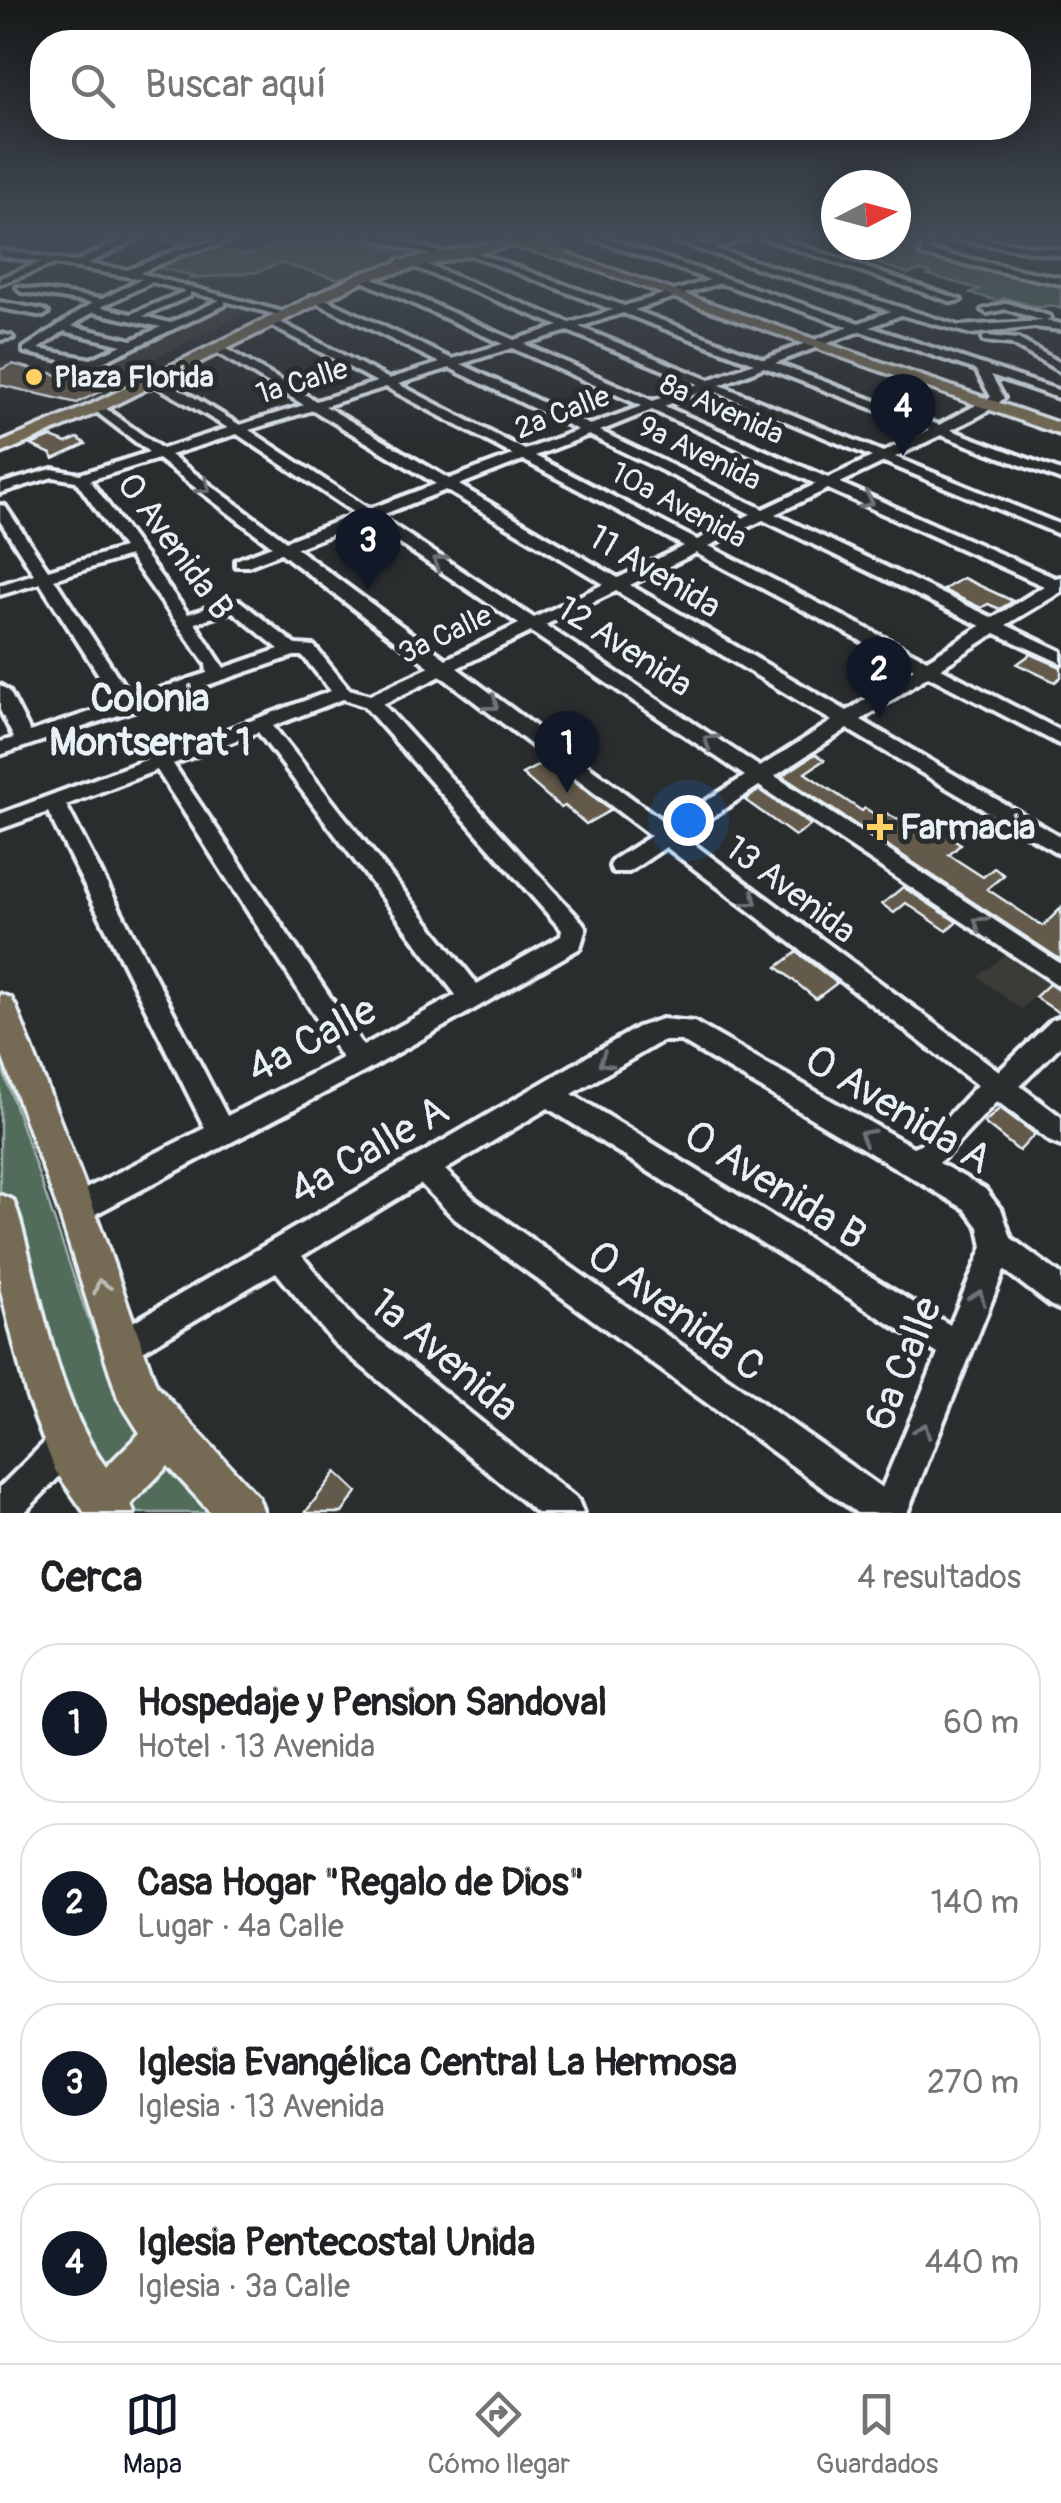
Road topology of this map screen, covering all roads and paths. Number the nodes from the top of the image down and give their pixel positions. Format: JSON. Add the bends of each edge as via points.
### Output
{"nodes":[{"id":1,"x":9,"y":307,"type":"edge"},
{"id":2,"x":94,"y":307,"type":"edge"},
{"id":3,"x":156,"y":307,"type":"edge"},
{"id":4,"x":213,"y":307,"type":"edge"},
{"id":5,"x":234,"y":307,"type":"edge"},
{"id":6,"x":294,"y":307,"type":"edge"},
{"id":7,"x":297,"y":307,"type":"edge"},
{"id":8,"x":333,"y":307,"type":"edge"},
{"id":9,"x":429,"y":307,"type":"edge"},
{"id":10,"x":518,"y":307,"type":"edge"},
{"id":11,"x":614,"y":307,"type":"edge"},
{"id":12,"x":633,"y":307,"type":"edge"},
{"id":13,"x":698,"y":307,"type":"edge"},
{"id":14,"x":799,"y":307,"type":"edge"},
{"id":15,"x":887,"y":307,"type":"edge"},
{"id":16,"x":944,"y":307,"type":"edge"},
{"id":17,"x":1004,"y":307,"type":"edge"},
{"id":18,"x":1009,"y":307,"type":"edge"},
{"id":19,"x":91,"y":308,"type":"junction"},
{"id":20,"x":623,"y":310,"type":"junction"},
{"id":21,"x":986,"y":310,"type":"dead end"},
{"id":22,"x":900,"y":311,"type":"junction"},
{"id":23,"x":43,"y":313,"type":"dead end"},
{"id":24,"x":0,"y":316,"type":"edge"},
{"id":25,"x":132,"y":317,"type":"junction"},
{"id":26,"x":923,"y":318,"type":"junction"},
{"id":27,"x":270,"y":319,"type":"junction"},
{"id":28,"x":29,"y":320,"type":"dead end"},
{"id":29,"x":1061,"y":325,"type":"edge"},
{"id":30,"x":171,"y":326,"type":"junction"},
{"id":31,"x":63,"y":327,"type":"junction"},
{"id":32,"x":569,"y":327,"type":"junction"},
{"id":33,"x":860,"y":327,"type":"junction"},
{"id":34,"x":134,"y":344,"type":"junction"},
{"id":35,"x":514,"y":344,"type":"junction"},
{"id":36,"x":815,"y":345,"type":"junction"},
{"id":37,"x":217,"y":348,"type":"junction"},
{"id":38,"x":451,"y":364,"type":"junction"},
{"id":39,"x":766,"y":364,"type":"junction"},
{"id":40,"x":981,"y":368,"type":"junction"},
{"id":41,"x":1061,"y":368,"type":"edge"},
{"id":42,"x":154,"y":377,"type":"junction"},
{"id":43,"x":388,"y":383,"type":"junction"},
{"id":44,"x":710,"y":385,"type":"junction"},
{"id":45,"x":1061,"y":394,"type":"edge"},
{"id":46,"x":316,"y":405,"type":"junction"},
{"id":47,"x":654,"y":406,"type":"junction"},
{"id":48,"x":989,"y":407,"type":"junction"},
{"id":49,"x":98,"y":408,"type":"junction"},
{"id":50,"x":71,"y":412,"type":"junction"},
{"id":51,"x":238,"y":430,"type":"junction"},
{"id":52,"x":590,"y":430,"type":"junction"},
{"id":53,"x":941,"y":430,"type":"junction"},
{"id":54,"x":1061,"y":432,"type":"edge"},
{"id":55,"x":41,"y":434,"type":"junction"},
{"id":56,"x":0,"y":440,"type":"edge"},
{"id":57,"x":0,"y":449,"type":"edge"},
{"id":58,"x":160,"y":454,"type":"junction"},
{"id":59,"x":524,"y":455,"type":"junction"},
{"id":60,"x":885,"y":457,"type":"junction"},
{"id":61,"x":1061,"y":476,"type":"edge"},
{"id":62,"x":81,"y":478,"type":"junction"},
{"id":63,"x":449,"y":484,"type":"junction"},
{"id":64,"x":828,"y":484,"type":"junction"},
{"id":65,"x":0,"y":489,"type":"edge"},
{"id":66,"x":0,"y":509,"type":"edge"},
{"id":67,"x":368,"y":515,"type":"junction"},
{"id":68,"x":764,"y":515,"type":"junction"},
{"id":69,"x":1061,"y":530,"type":"edge"},
{"id":70,"x":697,"y":546,"type":"junction"},
{"id":71,"x":283,"y":547,"type":"junction"},
{"id":72,"x":132,"y":550,"type":"junction"},
{"id":73,"x":242,"y":562,"type":"dead end"},
{"id":74,"x":44,"y":577,"type":"junction"},
{"id":75,"x":619,"y":584,"type":"junction"},
{"id":76,"x":1060,"y":585,"type":"edge"},
{"id":77,"x":0,"y":590,"type":"edge"},
{"id":78,"x":185,"y":621,"type":"junction"},
{"id":79,"x":534,"y":624,"type":"junction"},
{"id":80,"x":994,"y":626,"type":"junction"},
{"id":81,"x":292,"y":650,"type":"junction"},
{"id":82,"x":1061,"y":658,"type":"edge"},
{"id":83,"x":443,"y":668,"type":"junction"},
{"id":84,"x":928,"y":668,"type":"junction"},
{"id":85,"x":216,"y":676,"type":"junction"},
{"id":86,"x":0,"y":692,"type":"edge"},
{"id":87,"x":342,"y":692,"type":"junction"},
{"id":88,"x":370,"y":702,"type":"junction"},
{"id":89,"x":128,"y":706,"type":"junction"},
{"id":90,"x":848,"y":720,"type":"junction"},
{"id":91,"x":261,"y":724,"type":"junction"},
{"id":92,"x":1061,"y":739,"type":"edge"},
{"id":93,"x":24,"y":741,"type":"junction"},
{"id":94,"x":0,"y":749,"type":"edge"},
{"id":95,"x":161,"y":761,"type":"junction"},
{"id":96,"x":762,"y":775,"type":"junction"},
{"id":97,"x":54,"y":802,"type":"junction"},
{"id":98,"x":0,"y":822,"type":"edge"},
{"id":99,"x":667,"y":836,"type":"junction"},
{"id":100,"x":1061,"y":847,"type":"edge"},
{"id":101,"x":621,"y":866,"type":"dead end"},
{"id":102,"x":1061,"y":977,"type":"edge"},
{"id":103,"x":472,"y":997,"type":"junction"},
{"id":104,"x":0,"y":1007,"type":"edge"},
{"id":105,"x":1061,"y":1028,"type":"edge"},
{"id":106,"x":662,"y":1030,"type":"joint"},
{"id":107,"x":359,"y":1062,"type":"junction"},
{"id":108,"x":1003,"y":1086,"type":"junction"},
{"id":109,"x":549,"y":1094,"type":"junction"},
{"id":110,"x":222,"y":1134,"type":"junction"},
{"id":111,"x":1061,"y":1134,"type":"edge"},
{"id":112,"x":912,"y":1162,"type":"junction"},
{"id":113,"x":424,"y":1168,"type":"junction"},
{"id":114,"x":950,"y":1184,"type":"junction"},
{"id":115,"x":76,"y":1209,"type":"junction"},
{"id":116,"x":0,"y":1213,"type":"edge"},
{"id":117,"x":998,"y":1248,"type":"junction"},
{"id":118,"x":280,"y":1252,"type":"junction"},
{"id":119,"x":1061,"y":1294,"type":"edge"},
{"id":120,"x":120,"y":1347,"type":"junction"},
{"id":121,"x":958,"y":1347,"type":"junction"},
{"id":122,"x":168,"y":1435,"type":"junction"},
{"id":123,"x":66,"y":1444,"type":"junction"},
{"id":124,"x":108,"y":1507,"type":"edge"},
{"id":125,"x":0,"y":1512,"type":"edge"},
{"id":126,"x":242,"y":1513,"type":"edge"},
{"id":127,"x":565,"y":1513,"type":"edge"},
{"id":128,"x":888,"y":1513,"type":"edge"}],
"edges":[{"from":1,"to":23,"type":"street"},
{"from":2,"to":19,"type":"street"},
{"from":3,"to":25,"type":"street"},
{"from":4,"to":30,"type":"street"},
{"from":5,"to":27,"type":"street","name":"10a Avenida"},
{"from":6,"to":27,"type":"main road"},
{"from":7,"to":27,"type":"main road"},
{"from":8,"to":38,"type":"street","name":"9a Avenida"},
{"from":9,"to":35,"type":"street","name":"8a Avenida"},
{"from":10,"to":32,"type":"street"},
{"from":11,"to":20,"type":"street"},
{"from":12,"to":20,"type":"street","name":"1a Calle"},
{"from":13,"to":36,"type":"main road"},
{"from":14,"to":33,"type":"street"},
{"from":15,"to":22,"type":"street"},
{"from":16,"to":26,"type":"street"},
{"from":17,"to":21,"type":"street"},
{"from":18,"to":29,"type":"street"},
{"from":19,"to":25,"type":"street"},
{"from":19,"to":31,"type":"street"},
{"from":20,"to":32,"type":"street","name":"1a Calle"},
{"from":20,"to":39,"type":"street"},
{"from":22,"to":26,"type":"street"},
{"from":22,"to":33,"type":"street","name":"2a Calle"},
{"from":24,"to":28,"type":"street"},
{"from":25,"to":30,"type":"street"},
{"from":26,"to":29,"type":"street","via":[[968,331]]},
{"from":26,"to":41,"type":"street","via":[[946,337],[1008,339]]},
{"from":27,"to":37,"type":"main road"},
{"from":27,"to":42,"type":"main road"},
{"from":27,"to":43,"type":"street","name":"10a Avenida"},
{"from":30,"to":34,"type":"street"},
{"from":31,"to":34,"type":"street"},
{"from":31,"to":34,"type":"street","via":[[28,350],[88,364]]},
{"from":32,"to":35,"type":"street","name":"1a Calle"},
{"from":32,"to":44,"type":"street"},
{"from":33,"to":36,"type":"street","name":"2a Calle"},
{"from":33,"to":40,"type":"street"},
{"from":35,"to":38,"type":"street","name":"1a Calle"},
{"from":35,"to":47,"type":"street","name":"8a Avenida"},
{"from":36,"to":39,"type":"street","name":"2a Calle"},
{"from":36,"to":48,"type":"main road"},
{"from":37,"to":42,"type":"main road"},
{"from":37,"to":46,"type":"street","name":"11 Avenida"},
{"from":38,"to":43,"type":"street","name":"1a Calle"},
{"from":38,"to":52,"type":"street","name":"9a Avenida"},
{"from":39,"to":44,"type":"street","name":"2a Calle"},
{"from":39,"to":53,"type":"street"},
{"from":40,"to":45,"type":"street"},
{"from":40,"to":48,"type":"street","via":[[998,398]]},
{"from":42,"to":49,"type":"main road"},
{"from":42,"to":50,"type":"main road"},
{"from":42,"to":51,"type":"street","name":"12 Avenida"},
{"from":43,"to":46,"type":"street","name":"1a Calle"},
{"from":43,"to":59,"type":"street","name":"10a Avenida"},
{"from":44,"to":47,"type":"street","name":"2a Calle"},
{"from":44,"to":60,"type":"street"},
{"from":46,"to":51,"type":"street","name":"1a Calle"},
{"from":46,"to":63,"type":"street","name":"11 Avenida"},
{"from":47,"to":52,"type":"street","name":"2a Calle"},
{"from":47,"to":64,"type":"street","name":"8a Avenida"},
{"from":48,"to":53,"type":"street","name":"3a Calle"},
{"from":48,"to":54,"type":"main road"},
{"from":49,"to":55,"type":"main road"},
{"from":49,"to":58,"type":"street","name":"13 Avenida"},
{"from":50,"to":55,"type":"main road"},
{"from":50,"to":56,"type":"main road"},
{"from":51,"to":58,"type":"street","name":"1a Calle"},
{"from":51,"to":67,"type":"street","name":"12 Avenida"},
{"from":52,"to":59,"type":"street","name":"2a Calle"},
{"from":52,"to":68,"type":"street","name":"9a Avenida"},
{"from":53,"to":60,"type":"street","name":"3a Calle"},
{"from":53,"to":61,"type":"street"},
{"from":55,"to":57,"type":"main road"},
{"from":58,"to":62,"type":"street","name":"1a Calle"},
{"from":58,"to":71,"type":"street","name":"13 Avenida","one_way":true},
{"from":59,"to":63,"type":"street","name":"2a Calle"},
{"from":59,"to":70,"type":"street","name":"10a Avenida"},
{"from":60,"to":64,"type":"street","name":"3a Calle"},
{"from":60,"to":69,"type":"street"},
{"from":62,"to":65,"type":"street","name":"0 Avenida B","via":[[62,472]]},
{"from":62,"to":72,"type":"street","name":"0 Avenida B"},
{"from":63,"to":67,"type":"street","name":"2a Calle"},
{"from":63,"to":75,"type":"street","name":"11 Avenida"},
{"from":64,"to":68,"type":"street","name":"3a Calle"},
{"from":64,"to":76,"type":"street","name":"8a Avenida","one_way":true},
{"from":66,"to":74,"type":"street"},
{"from":67,"to":71,"type":"street","name":"2a Calle"},
{"from":79,"to":67,"type":"street","name":"12 Avenida","one_way":true},
{"from":68,"to":70,"type":"street","name":"3a Calle"},
{"from":68,"to":80,"type":"street","name":"9a Avenida"},
{"from":70,"to":75,"type":"street","name":"3a Calle"},
{"from":70,"to":84,"type":"street","name":"10a Avenida"},
{"from":71,"to":73,"type":"street","name":"2a Calle"},
{"from":71,"to":83,"type":"street","name":"13 Avenida"},
{"from":72,"to":74,"type":"street"},
{"from":72,"to":78,"type":"street","name":"0 Avenida B"},
{"from":74,"to":77,"type":"street"},
{"from":74,"to":89,"type":"street"},
{"from":75,"to":79,"type":"street","name":"3a Calle"},
{"from":75,"to":90,"type":"street","name":"11 Avenida"},
{"from":76,"to":80,"type":"street"},
{"from":78,"to":81,"type":"street","via":[[234,604]]},
{"from":78,"to":85,"type":"street","name":"0 Avenida B","via":[[215,664]]},
{"from":79,"to":83,"type":"street","name":"3a Calle"},
{"from":96,"to":79,"type":"street","name":"12 Avenida","one_way":true},
{"from":80,"to":82,"type":"street","name":"9a Avenida"},
{"from":80,"to":84,"type":"street"},
{"from":81,"to":85,"type":"street"},
{"from":81,"to":87,"type":"street","via":[[308,650]]},
{"from":83,"to":88,"type":"street","name":"3a Calle"},
{"from":83,"to":99,"type":"street","name":"13 Avenida","one_way":true},
{"from":84,"to":90,"type":"street"},
{"from":84,"to":92,"type":"street","name":"10a Avenida"},
{"from":85,"to":89,"type":"street"},
{"from":86,"to":93,"type":"street"},
{"from":87,"to":88,"type":"street"},
{"from":87,"to":91,"type":"street"},
{"from":88,"to":103,"type":"street","name":"4a Calle","via":[[574,928],[572,941],[558,951]]},
{"from":89,"to":93,"type":"street"},
{"from":90,"to":96,"type":"street"},
{"from":90,"to":100,"type":"street","name":"11 Avenida"},
{"from":91,"to":95,"type":"street"},
{"from":91,"to":103,"type":"street"},
{"from":93,"to":94,"type":"street"},
{"from":95,"to":97,"type":"street"},
{"from":95,"to":107,"type":"street"},
{"from":96,"to":99,"type":"street"},
{"from":102,"to":96,"type":"street","name":"12 Avenida","one_way":true},
{"from":97,"to":98,"type":"street"},
{"from":97,"to":110,"type":"street"},
{"from":99,"to":101,"type":"street"},
{"from":99,"to":108,"type":"street","name":"13 Avenida","one_way":true},
{"from":103,"to":107,"type":"street","name":"4a Calle"},
{"from":104,"to":115,"type":"main road"},
{"from":105,"to":108,"type":"street"},
{"from":106,"to":109,"type":"street","name":"4a Calle A","one_way":true},
{"from":112,"to":106,"type":"street","name":"0 Avenida A","one_way":true,"via":[[684,1030]]},
{"from":107,"to":110,"type":"street","name":"4a Calle"},
{"from":108,"to":111,"type":"street","name":"13 Avenida"},
{"from":108,"to":112,"type":"street","via":[[933,1152]]},
{"from":108,"to":114,"type":"street","via":[[943,1158]]},
{"from":109,"to":113,"type":"street","name":"4a Calle A"},
{"from":109,"to":121,"type":"street","name":"0 Avenida B"},
{"from":110,"to":115,"type":"street","name":"4a Calle"},
{"from":112,"to":114,"type":"street","name":"0 Avenida A"},
{"from":113,"to":118,"type":"street","name":"4a Calle A"},
{"from":113,"to":128,"type":"street","name":"0 Avenida C","via":[[465,1210]]},
{"from":114,"to":117,"type":"street","name":"0 Avenida A","via":[[985,1209]]},
{"from":120,"to":115,"type":"main road","one_way":true},
{"from":116,"to":123,"type":"main road"},
{"from":117,"to":119,"type":"street","name":"0 Avenida A"},
{"from":121,"to":117,"type":"street","name":"6a Calle","one_way":true},
{"from":118,"to":120,"type":"street","name":"4a Calle A"},
{"from":118,"to":127,"type":"street","name":"1a Avenida","via":[[345,1332]]},
{"from":120,"to":122,"type":"main road","via":[[139,1398]]},
{"from":128,"to":121,"type":"street","name":"6a Calle","one_way":true},
{"from":122,"to":124,"type":"main road"},
{"from":122,"to":126,"type":"main road"},
{"from":123,"to":124,"type":"main road"},
{"from":123,"to":125,"type":"street"}]}
